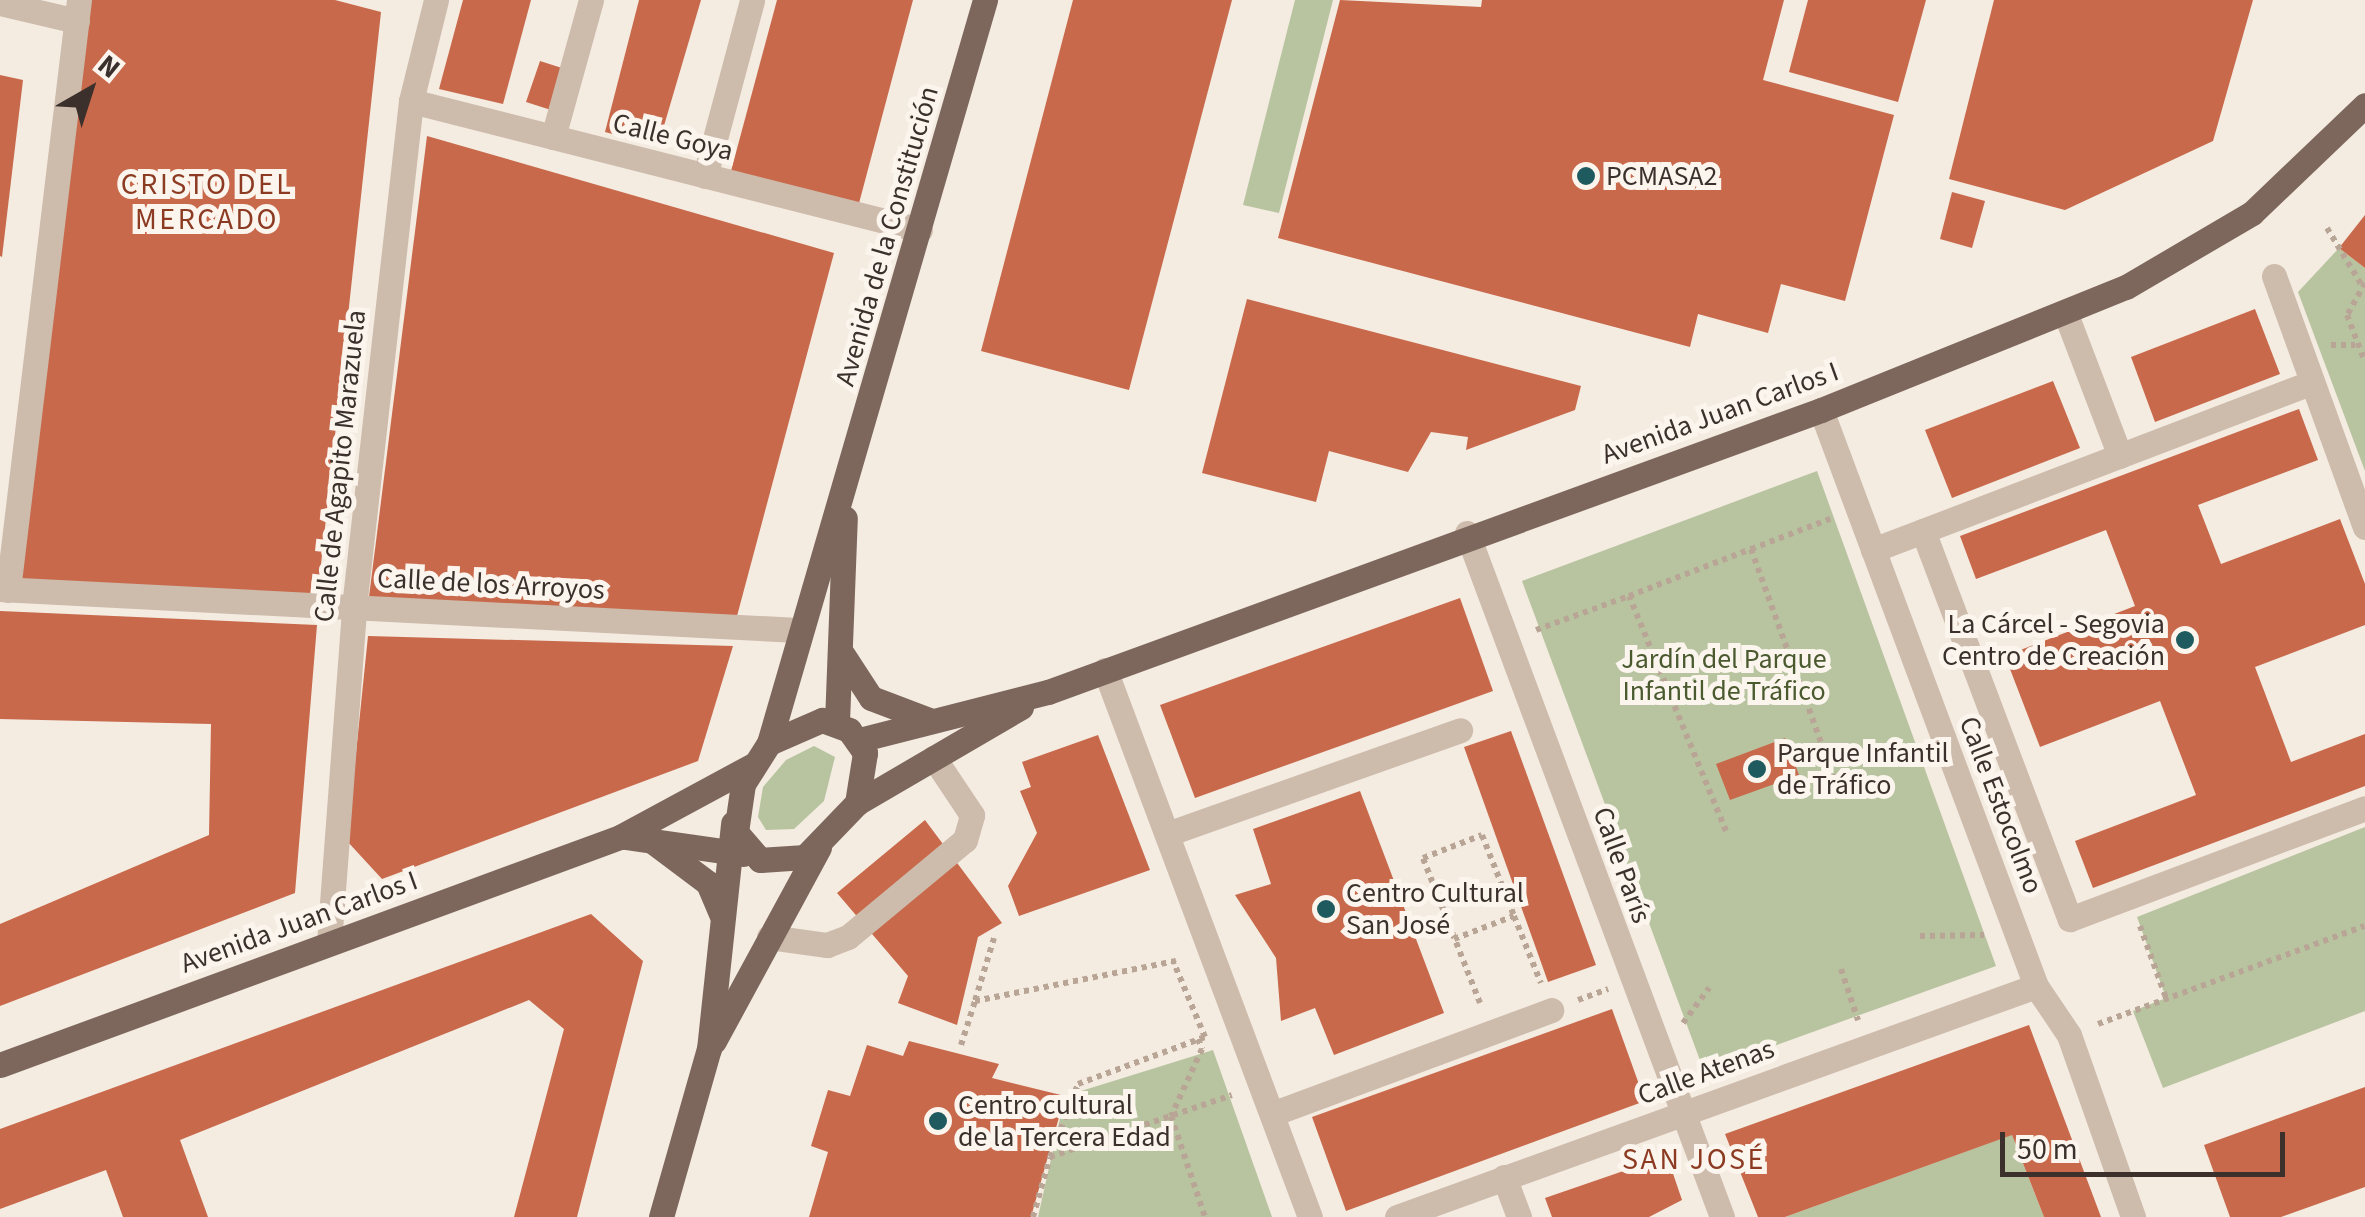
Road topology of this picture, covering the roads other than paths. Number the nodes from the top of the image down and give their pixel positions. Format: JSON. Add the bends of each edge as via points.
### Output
{"nodes":[{"id":1,"x":436,"y":0,"type":"edge"},
{"id":2,"x":590,"y":0,"type":"edge"},
{"id":3,"x":752,"y":0,"type":"edge"},
{"id":4,"x":984,"y":0,"type":"edge"},
{"id":5,"x":0,"y":3,"type":"edge"},
{"id":6,"x":78,"y":10,"type":"edge"},
{"id":7,"x":411,"y":102,"type":"junction"},
{"id":8,"x":2365,"y":105,"type":"edge"},
{"id":9,"x":553,"y":138,"type":"junction"},
{"id":10,"x":705,"y":176,"type":"junction"},
{"id":11,"x":920,"y":230,"type":"junction"},
{"id":12,"x":2274,"y":276,"type":"dead end"},
{"id":13,"x":2065,"y":312,"type":"junction"},
{"id":14,"x":2312,"y":382,"type":"junction"},
{"id":15,"x":1821,"y":410,"type":"junction"},
{"id":16,"x":2120,"y":456,"type":"junction"},
{"id":17,"x":847,"y":488,"type":"junction"},
{"id":18,"x":2365,"y":527,"type":"edge"},
{"id":19,"x":1923,"y":532,"type":"junction"},
{"id":20,"x":1466,"y":534,"type":"junction"},
{"id":21,"x":1873,"y":550,"type":"junction"},
{"id":22,"x":4,"y":590,"type":"edge"},
{"id":23,"x":354,"y":607,"type":"junction"},
{"id":24,"x":798,"y":630,"type":"junction"},
{"id":25,"x":841,"y":643,"type":"junction"},
{"id":26,"x":1105,"y":670,"type":"junction"},
{"id":27,"x":1048,"y":692,"type":"junction"},
{"id":28,"x":934,"y":720,"type":"junction"},
{"id":29,"x":837,"y":722,"type":"junction"},
{"id":30,"x":1460,"y":730,"type":"dead end"},
{"id":31,"x":859,"y":740,"type":"junction"},
{"id":32,"x":770,"y":743,"type":"junction"},
{"id":33,"x":934,"y":758,"type":"junction"},
{"id":34,"x":753,"y":765,"type":"junction"},
{"id":35,"x":857,"y":803,"type":"junction"},
{"id":36,"x":734,"y":808,"type":"junction"},
{"id":37,"x":2365,"y":808,"type":"edge"},
{"id":38,"x":1167,"y":834,"type":"junction"},
{"id":39,"x":629,"y":837,"type":"junction"},
{"id":40,"x":819,"y":848,"type":"junction"},
{"id":41,"x":730,"y":850,"type":"junction"},
{"id":42,"x":760,"y":860,"type":"junction"},
{"id":43,"x":724,"y":922,"type":"junction"},
{"id":44,"x":769,"y":937,"type":"junction"},
{"id":45,"x":330,"y":943,"type":"junction"},
{"id":46,"x":2036,"y":986,"type":"junction"},
{"id":47,"x":1551,"y":1010,"type":"road end"},
{"id":48,"x":709,"y":1050,"type":"junction"},
{"id":49,"x":0,"y":1065,"type":"edge"},
{"id":50,"x":1682,"y":1112,"type":"junction"},
{"id":51,"x":1272,"y":1114,"type":"junction"},
{"id":52,"x":1504,"y":1178,"type":"junction"},
{"id":53,"x":661,"y":1217,"type":"edge"},
{"id":54,"x":1310,"y":1217,"type":"edge"},
{"id":55,"x":1398,"y":1217,"type":"edge"},
{"id":56,"x":1518,"y":1217,"type":"edge"},
{"id":57,"x":1722,"y":1217,"type":"edge"},
{"id":58,"x":2134,"y":1217,"type":"edge"}],
"edges":[{"from":1,"to":7,"type":"street","name":"Calle de Agapito Marazuela"},
{"from":2,"to":9,"type":"street"},
{"from":3,"to":10,"type":"street"},
{"from":4,"to":11,"type":"main road","name":"Avenida de la Constitución"},
{"from":5,"to":6,"type":"street"},
{"from":6,"to":22,"type":"street"},
{"from":7,"to":9,"type":"street","name":"Calle Goya"},
{"from":7,"to":23,"type":"street","name":"Calle de Agapito Marazuela"},
{"from":8,"to":13,"type":"main road","name":"Avenida Juan Carlos I","via":[[2252,213],[2161,270]]},
{"from":9,"to":10,"type":"street","name":"Calle Goya"},
{"from":10,"to":11,"type":"street","name":"Calle Goya"},
{"from":11,"to":17,"type":"main road","name":"Avenida de la Constitución"},
{"from":12,"to":14,"type":"street"},
{"from":13,"to":15,"type":"main road","name":"Avenida Juan Carlos I"},
{"from":13,"to":16,"type":"street"},
{"from":14,"to":16,"type":"street"},
{"from":14,"to":18,"type":"street"},
{"from":15,"to":20,"type":"main road","name":"Avenida Juan Carlos I"},
{"from":15,"to":21,"type":"street","name":"Calle Estocolmo"},
{"from":16,"to":19,"type":"street"},
{"from":17,"to":24,"type":"main road","name":"Avenida de la Constitución"},
{"from":17,"to":25,"type":"main road","name":"Avenida de la Constitución"},
{"from":19,"to":21,"type":"street"},
{"from":19,"to":37,"type":"street","via":[[2070,919]]},
{"from":20,"to":26,"type":"main road","name":"Avenida Juan Carlos I"},
{"from":20,"to":50,"type":"street","name":"Calle París"},
{"from":21,"to":46,"type":"street","name":"Calle Estocolmo"},
{"from":22,"to":23,"type":"street","name":"Calle de los Arroyos"},
{"from":23,"to":24,"type":"street","name":"Calle de los Arroyos"},
{"from":23,"to":45,"type":"street","name":"Calle de Agapito Marazuela"},
{"from":24,"to":32,"type":"main road","name":"Avenida de la Constitución"},
{"from":25,"to":28,"type":"main road","via":[[845,664],[871,698],[910,718]]},
{"from":25,"to":29,"type":"main road","name":"Avenida de la Constitución"},
{"from":26,"to":27,"type":"main road","name":"Avenida Juan Carlos I"},
{"from":26,"to":38,"type":"street"},
{"from":27,"to":28,"type":"main road","name":"Avenida Juan Carlos I"},
{"from":27,"to":33,"type":"main road","name":"Avenida Juan Carlos I"},
{"from":28,"to":31,"type":"main road","name":"Avenida Juan Carlos I"},
{"from":29,"to":31,"type":"main road"},
{"from":29,"to":32,"type":"main road","via":[[804,723]]},
{"from":30,"to":38,"type":"street"},
{"from":31,"to":35,"type":"main road","via":[[868,766]]},
{"from":32,"to":34,"type":"main road"},
{"from":33,"to":35,"type":"main road","name":"Avenida Juan Carlos I"},
{"from":33,"to":44,"type":"street","via":[[972,815],[966,840],[848,937],[827,945]]},
{"from":34,"to":36,"type":"main road"},
{"from":34,"to":39,"type":"main road","name":"Avenida Juan Carlos I"},
{"from":35,"to":40,"type":"main road"},
{"from":36,"to":41,"type":"main road"},
{"from":36,"to":42,"type":"main road","via":[[737,837]]},
{"from":38,"to":51,"type":"street"},
{"from":39,"to":41,"type":"main road","name":"Avenida Juan Carlos I"},
{"from":39,"to":43,"type":"main road","via":[[695,869]]},
{"from":39,"to":45,"type":"main road","name":"Avenida Juan Carlos I"},
{"from":40,"to":42,"type":"main road","via":[[789,863]]},
{"from":40,"to":44,"type":"main road"},
{"from":41,"to":42,"type":"main road","name":"Avenida Juan Carlos I"},
{"from":41,"to":43,"type":"main road"},
{"from":43,"to":48,"type":"main road"},
{"from":44,"to":48,"type":"main road"},
{"from":45,"to":49,"type":"main road","name":"Avenida Juan Carlos I"},
{"from":46,"to":50,"type":"street","name":"Calle Atenas"},
{"from":46,"to":58,"type":"street","name":"Calle Estocolmo","via":[[2069,1035]]},
{"from":47,"to":51,"type":"street"},
{"from":48,"to":53,"type":"main road"},
{"from":50,"to":52,"type":"street","name":"Calle Atenas"},
{"from":50,"to":57,"type":"street","name":"Calle París"},
{"from":51,"to":54,"type":"street"},
{"from":52,"to":55,"type":"street","name":"Calle Atenas"},
{"from":52,"to":56,"type":"street"}]}
